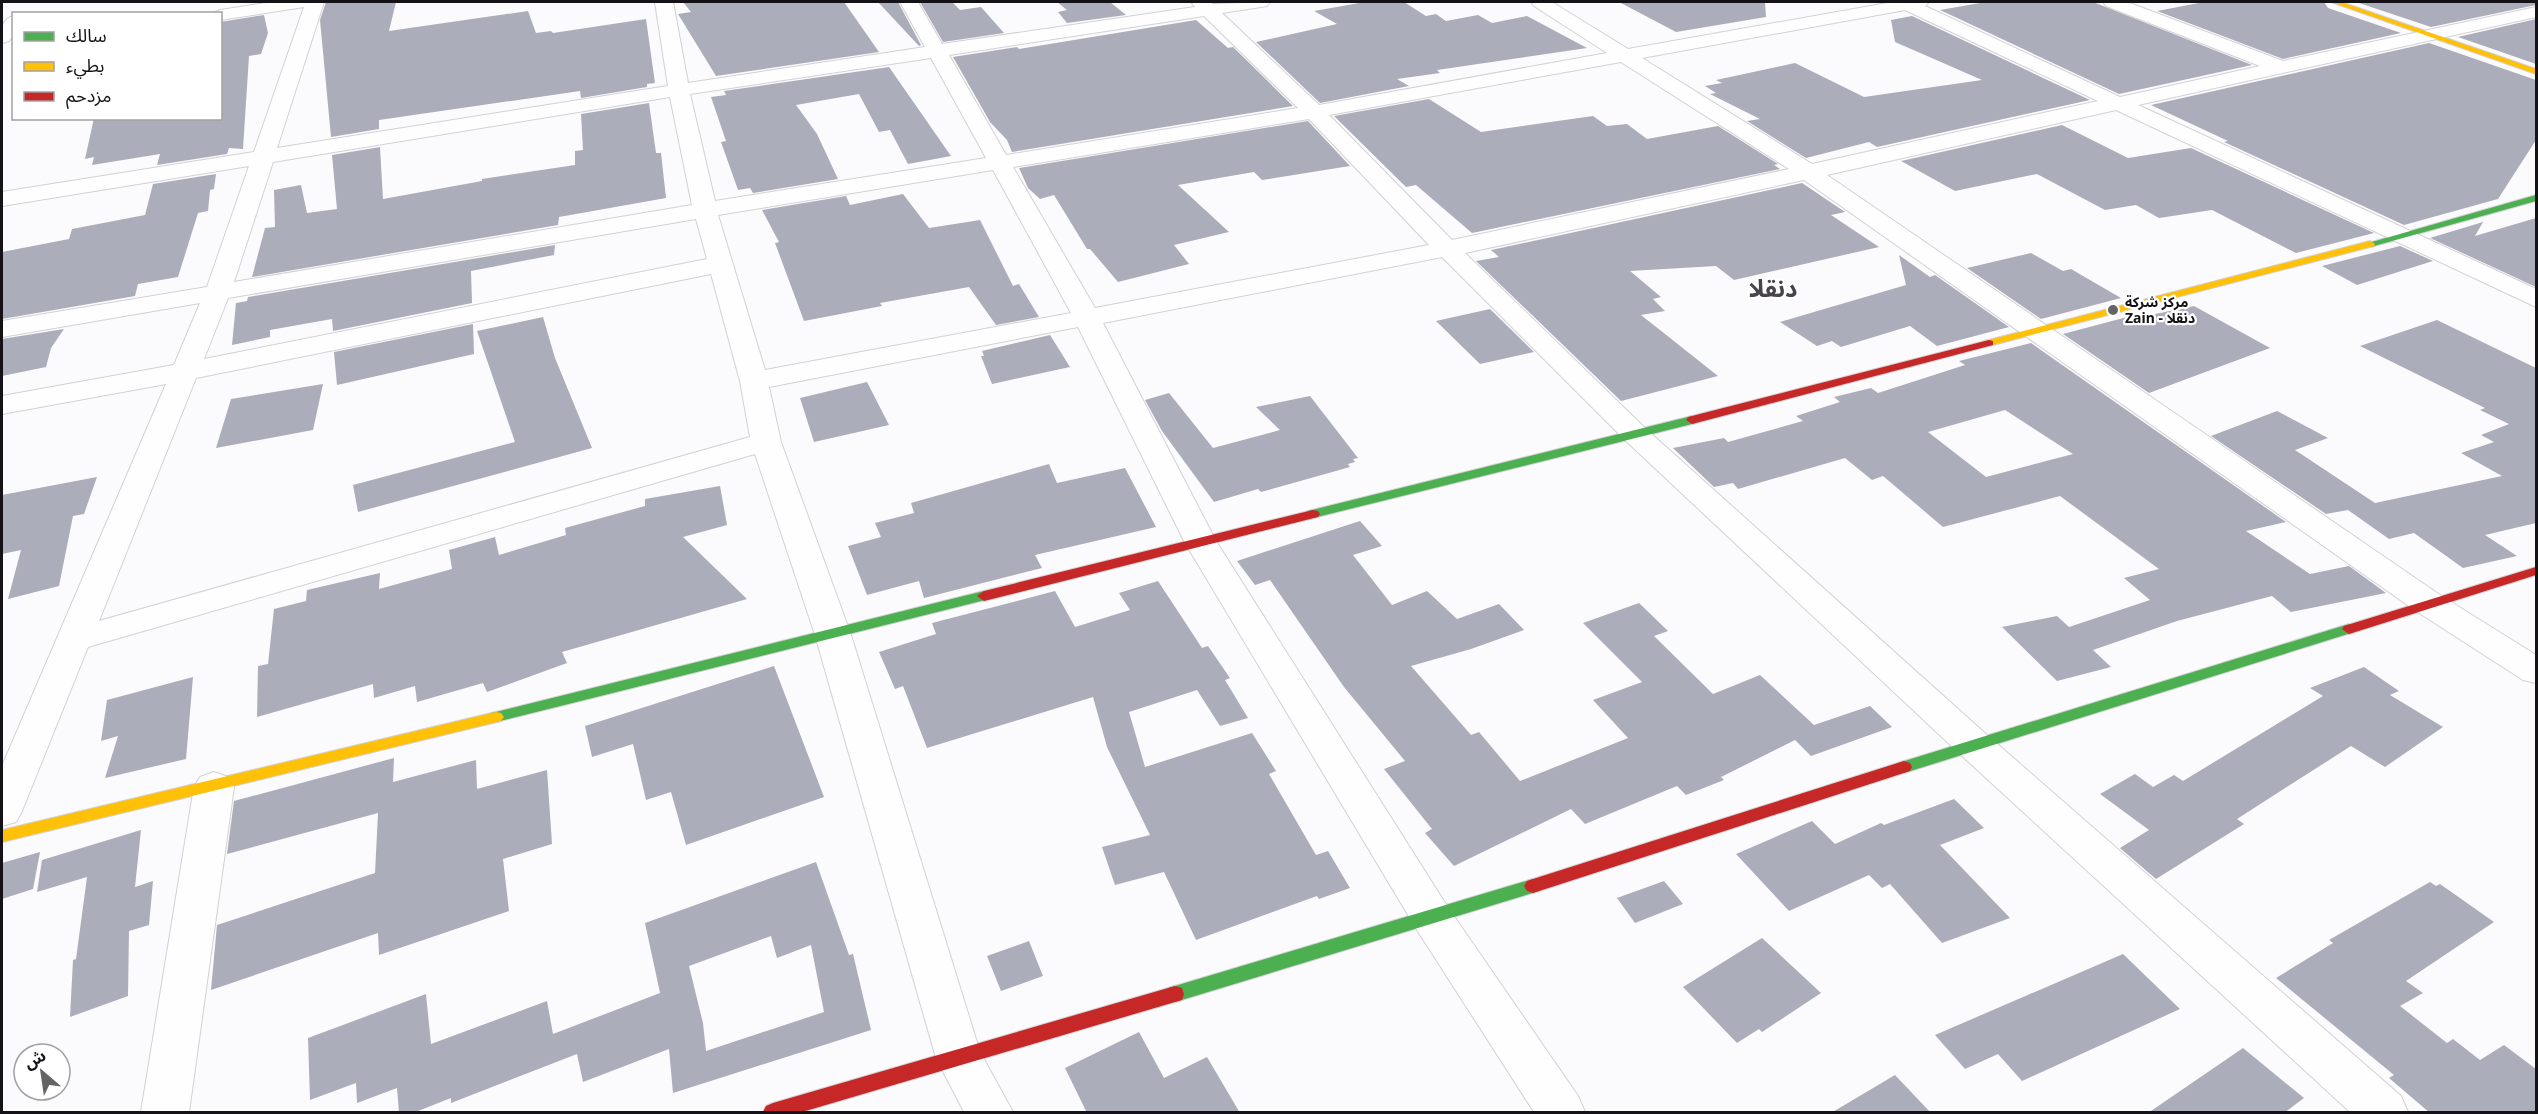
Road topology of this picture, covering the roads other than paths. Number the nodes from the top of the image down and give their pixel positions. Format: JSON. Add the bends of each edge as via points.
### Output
{"nodes":[{"id":1,"x":306,"y":2,"type":"edge"},
{"id":2,"x":315,"y":2,"type":"edge"},
{"id":3,"x":664,"y":2,"type":"edge"},
{"id":4,"x":909,"y":2,"type":"edge"},
{"id":5,"x":1261,"y":2,"type":"edge"},
{"id":6,"x":1540,"y":2,"type":"edge"},
{"id":7,"x":1910,"y":2,"type":"edge"},
{"id":8,"x":2112,"y":2,"type":"edge"},
{"id":9,"x":2335,"y":2,"type":"edge"},
{"id":10,"x":1203,"y":6,"type":"edge"},
{"id":11,"x":2536,"y":12,"type":"edge"},
{"id":12,"x":222,"y":15,"type":"edge"},
{"id":13,"x":12,"y":23,"type":"edge"},
{"id":14,"x":2431,"y":36,"type":"junction"},
{"id":15,"x":2,"y":37,"type":"edge"},
{"id":16,"x":935,"y":51,"type":"junction"},
{"id":17,"x":1625,"y":56,"type":"junction"},
{"id":18,"x":2281,"y":67,"type":"junction"},
{"id":19,"x":2536,"y":72,"type":"edge"},
{"id":20,"x":679,"y":90,"type":"junction"},
{"id":21,"x":2120,"y":104,"type":"junction"},
{"id":22,"x":1314,"y":112,"type":"junction"},
{"id":23,"x":262,"y":157,"type":"junction"},
{"id":24,"x":1001,"y":164,"type":"junction"},
{"id":25,"x":1808,"y":172,"type":"junction"},
{"id":26,"x":2536,"y":198,"type":"edge"},
{"id":27,"x":2,"y":199,"type":"edge"},
{"id":28,"x":705,"y":210,"type":"junction"},
{"id":29,"x":2401,"y":236,"type":"junction"},
{"id":30,"x":1447,"y":249,"type":"junction"},
{"id":31,"x":722,"y":264,"type":"junction"},
{"id":32,"x":218,"y":292,"type":"junction"},
{"id":33,"x":2536,"y":299,"type":"edge"},
{"id":34,"x":1086,"y":316,"type":"junction"},
{"id":35,"x":2,"y":329,"type":"edge"},
{"id":36,"x":2036,"y":329,"type":"junction"},
{"id":37,"x":183,"y":372,"type":"junction"},
{"id":38,"x":754,"y":381,"type":"junction"},
{"id":39,"x":2,"y":405,"type":"edge"},
{"id":40,"x":1636,"y":435,"type":"junction"},
{"id":41,"x":766,"y":442,"type":"junction"},
{"id":42,"x":1200,"y":541,"type":"junction"},
{"id":43,"x":2536,"y":571,"type":"edge"},
{"id":44,"x":2428,"y":603,"type":"junction"},
{"id":45,"x":833,"y":635,"type":"junction"},
{"id":46,"x":72,"y":640,"type":"junction"},
{"id":47,"x":2536,"y":671,"type":"edge"},
{"id":48,"x":1974,"y":745,"type":"junction"},
{"id":49,"x":214,"y":787,"type":"junction"},
{"id":50,"x":2,"y":811,"type":"edge"},
{"id":51,"x":2,"y":836,"type":"edge"},
{"id":52,"x":1432,"y":918,"type":"junction"},
{"id":53,"x":959,"y":1058,"type":"junction"},
{"id":54,"x":165,"y":1113,"type":"edge"},
{"id":55,"x":773,"y":1113,"type":"edge"},
{"id":56,"x":989,"y":1113,"type":"edge"},
{"id":57,"x":1561,"y":1113,"type":"edge"},
{"id":58,"x":2384,"y":1113,"type":"edge"}],
"edges":[{"from":1,"to":12,"type":"street"},
{"from":2,"to":23,"type":"street"},
{"from":3,"to":20,"type":"street"},
{"from":4,"to":16,"type":"street"},
{"from":5,"to":10,"type":"street"},
{"from":6,"to":17,"type":"street"},
{"from":7,"to":17,"type":"street"},
{"from":7,"to":21,"type":"street"},
{"from":8,"to":18,"type":"street"},
{"from":9,"to":14,"type":"street"},
{"from":10,"to":16,"type":"street"},
{"from":10,"to":22,"type":"street"},
{"from":11,"to":14,"type":"street"},
{"from":13,"to":15,"type":"street"},
{"from":14,"to":18,"type":"street"},
{"from":14,"to":19,"type":"street"},
{"from":16,"to":20,"type":"street"},
{"from":16,"to":24,"type":"street"},
{"from":17,"to":22,"type":"street"},
{"from":17,"to":25,"type":"street"},
{"from":18,"to":21,"type":"street"},
{"from":20,"to":23,"type":"street"},
{"from":20,"to":28,"type":"street"},
{"from":21,"to":25,"type":"street"},
{"from":21,"to":29,"type":"street"},
{"from":22,"to":24,"type":"street"},
{"from":22,"to":30,"type":"street"},
{"from":23,"to":27,"type":"street"},
{"from":23,"to":32,"type":"street"},
{"from":24,"to":28,"type":"street"},
{"from":24,"to":34,"type":"street"},
{"from":25,"to":30,"type":"street"},
{"from":25,"to":36,"type":"street"},
{"from":26,"to":29,"type":"street"},
{"from":28,"to":31,"type":"street"},
{"from":28,"to":32,"type":"street"},
{"from":29,"to":33,"type":"street"},
{"from":29,"to":36,"type":"street"},
{"from":30,"to":34,"type":"street"},
{"from":30,"to":40,"type":"street"},
{"from":31,"to":37,"type":"street"},
{"from":31,"to":38,"type":"street"},
{"from":32,"to":35,"type":"street"},
{"from":32,"to":37,"type":"street"},
{"from":34,"to":38,"type":"street"},
{"from":34,"to":42,"type":"street"},
{"from":36,"to":40,"type":"street"},
{"from":36,"to":44,"type":"street"},
{"from":37,"to":39,"type":"street"},
{"from":37,"to":46,"type":"street"},
{"from":38,"to":41,"type":"street"},
{"from":40,"to":42,"type":"street"},
{"from":40,"to":48,"type":"street"},
{"from":41,"to":45,"type":"street"},
{"from":41,"to":46,"type":"street"},
{"from":42,"to":45,"type":"street"},
{"from":42,"to":52,"type":"street"},
{"from":43,"to":44,"type":"street"},
{"from":44,"to":47,"type":"street"},
{"from":44,"to":48,"type":"street"},
{"from":45,"to":49,"type":"street"},
{"from":45,"to":53,"type":"street"},
{"from":46,"to":50,"type":"street"},
{"from":48,"to":52,"type":"street"},
{"from":48,"to":58,"type":"street"},
{"from":49,"to":51,"type":"street"},
{"from":49,"to":54,"type":"street"},
{"from":52,"to":53,"type":"street"},
{"from":52,"to":57,"type":"street"},
{"from":53,"to":55,"type":"street"},
{"from":53,"to":56,"type":"street"}]}
